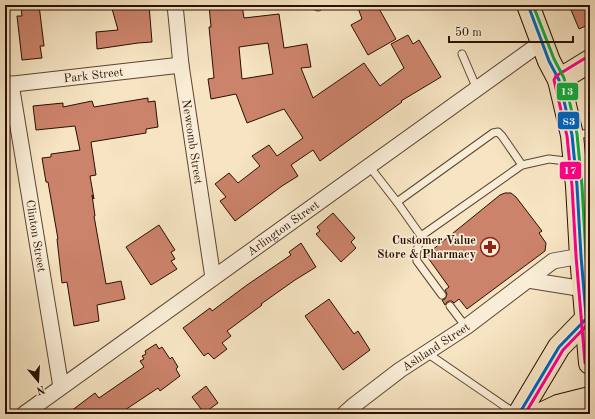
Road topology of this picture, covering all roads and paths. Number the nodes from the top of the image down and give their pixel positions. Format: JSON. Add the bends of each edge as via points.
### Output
{"nodes":[{"id":1,"x":175,"y":5,"type":"edge"},
{"id":2,"x":528,"y":5,"type":"edge"},
{"id":3,"x":542,"y":42,"type":"junction"},
{"id":4,"x":462,"y":54,"type":"dead end"},
{"id":5,"x":590,"y":61,"type":"edge"},
{"id":6,"x":181,"y":65,"type":"junction"},
{"id":7,"x":559,"y":80,"type":"junction"},
{"id":8,"x":8,"y":84,"type":"edge"},
{"id":9,"x":477,"y":89,"type":"junction"},
{"id":10,"x":581,"y":134,"type":"edge"},
{"id":11,"x":582,"y":161,"type":"edge"},
{"id":12,"x":522,"y":165,"type":"junction"},
{"id":13,"x":368,"y":166,"type":"junction"},
{"id":14,"x":397,"y":202,"type":"junction"},
{"id":15,"x":584,"y":226,"type":"edge"},
{"id":16,"x":421,"y":236,"type":"junction"},
{"id":17,"x":581,"y":256,"type":"junction"},
{"id":18,"x":213,"y":278,"type":"junction"},
{"id":19,"x":528,"y":280,"type":"junction"},
{"id":20,"x":584,"y":289,"type":"junction"},
{"id":21,"x":442,"y":295,"type":"dead end"},
{"id":22,"x":450,"y":306,"type":"dead end"},
{"id":23,"x":586,"y":319,"type":"junction"},
{"id":24,"x":466,"y":327,"type":"junction"},
{"id":25,"x":426,"y":353,"type":"junction"},
{"id":26,"x":590,"y":363,"type":"edge"},
{"id":27,"x":61,"y":388,"type":"junction"},
{"id":28,"x":590,"y":398,"type":"edge"},
{"id":29,"x":24,"y":414,"type":"edge"},
{"id":30,"x":344,"y":414,"type":"edge"},
{"id":31,"x":516,"y":414,"type":"edge"},
{"id":32,"x":519,"y":414,"type":"edge"},
{"id":33,"x":541,"y":414,"type":"edge"}],
"edges":[{"from":1,"to":6,"type":"street","name":"Newcomb Street"},
{"from":2,"to":3,"type":"main road"},
{"from":3,"to":7,"type":"main road"},
{"from":3,"to":9,"type":"street","name":"Arlington Street"},
{"from":4,"to":9,"type":"lane"},
{"from":5,"to":7,"type":"main road"},
{"from":6,"to":8,"type":"street","name":"Park Street"},
{"from":6,"to":18,"type":"street","name":"Newcomb Street"},
{"from":7,"to":10,"type":"main road"},
{"from":8,"to":27,"type":"street","name":"Clinton Street"},
{"from":9,"to":13,"type":"street","name":"Arlington Street"},
{"from":10,"to":11,"type":"main road"},
{"from":11,"to":12,"type":"lane","via":[[549,160]]},
{"from":11,"to":15,"type":"main road","via":[[577,186]]},
{"from":12,"to":14,"type":"lane","via":[[502,136],[498,132],[493,133]]},
{"from":12,"to":16,"type":"lane"},
{"from":13,"to":14,"type":"lane"},
{"from":13,"to":18,"type":"street","name":"Arlington Street"},
{"from":14,"to":16,"type":"lane"},
{"from":15,"to":17,"type":"main road"},
{"from":16,"to":21,"type":"lane","via":[[416,254],[417,261]]},
{"from":17,"to":19,"type":"street","name":"Ashland Street","via":[[553,261]]},
{"from":17,"to":20,"type":"main road"},
{"from":18,"to":27,"type":"street","name":"Arlington Street"},
{"from":19,"to":20,"type":"street"},
{"from":19,"to":24,"type":"street","name":"Ashland Street"},
{"from":20,"to":23,"type":"main road"},
{"from":22,"to":24,"type":"lane"},
{"from":23,"to":26,"type":"main road"},
{"from":23,"to":32,"type":"main road","via":[[559,347]]},
{"from":24,"to":25,"type":"street","name":"Ashland Street"},
{"from":25,"to":30,"type":"street","name":"Ashland Street"},
{"from":25,"to":31,"type":"lane"},
{"from":27,"to":29,"type":"street","name":"Arlington Street"},
{"from":28,"to":33,"type":"main road","via":[[558,406]]}]}
